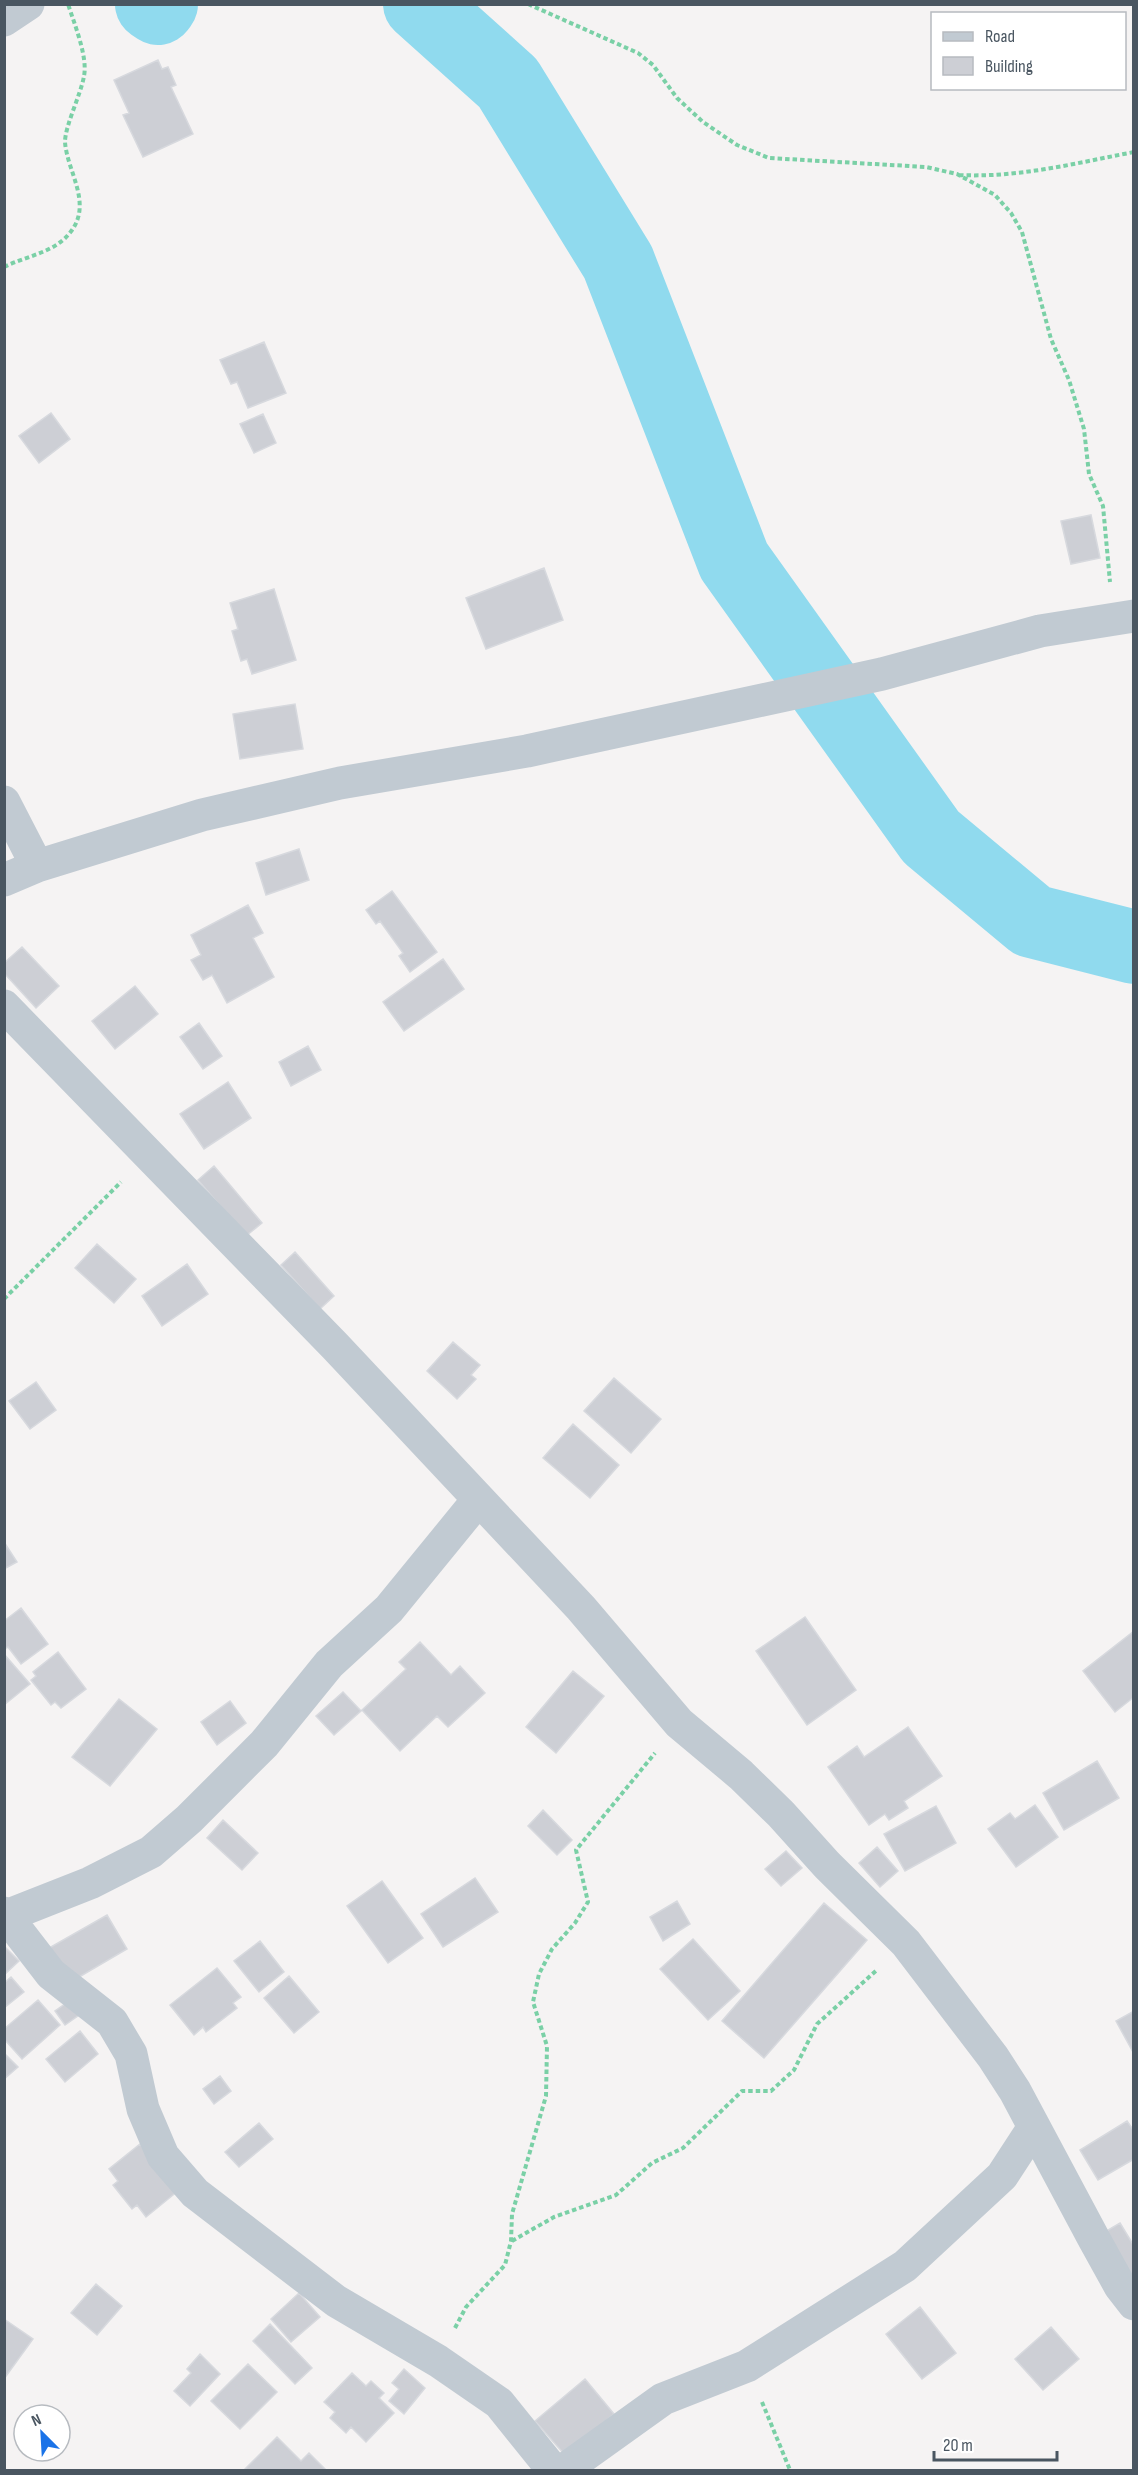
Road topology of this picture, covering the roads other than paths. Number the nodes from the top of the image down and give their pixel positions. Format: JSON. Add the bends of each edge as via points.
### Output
{"nodes":[{"id":1,"x":28,"y":4,"type":"edge"},
{"id":2,"x":4,"y":20,"type":"edge"},
{"id":3,"x":1123,"y":617,"type":"edge"},
{"id":4,"x":4,"y":802,"type":"edge"},
{"id":5,"x":37,"y":866,"type":"junction"},
{"id":6,"x":4,"y":880,"type":"edge"},
{"id":7,"x":4,"y":1006,"type":"edge"},
{"id":8,"x":478,"y":1500,"type":"junction"},
{"id":9,"x":5,"y":1915,"type":"edge"},
{"id":10,"x":1034,"y":2127,"type":"junction"},
{"id":11,"x":1134,"y":2304,"type":"edge"},
{"id":12,"x":553,"y":2470,"type":"edge"},
{"id":13,"x":564,"y":2470,"type":"edge"}],
"edges":[{"from":1,"to":2,"type":"street"},
{"from":3,"to":5,"type":"street","via":[[1040,632],[882,674],[528,751],[340,783],[202,815]]},
{"from":4,"to":5,"type":"street"},
{"from":5,"to":6,"type":"street"},
{"from":7,"to":8,"type":"street","via":[[335,1346]]},
{"from":8,"to":9,"type":"street","via":[[389,1609],[329,1664],[264,1744],[189,1819],[151,1852],[90,1883]]},
{"from":8,"to":10,"type":"street","via":[[581,1608],[679,1723],[741,1775],[906,1943],[993,2057]]},
{"from":9,"to":12,"type":"street","via":[[51,1974],[112,2022],[130,2054],[143,2109],[163,2156],[195,2193],[336,2301],[438,2361],[499,2403]]},
{"from":10,"to":11,"type":"street","via":[[1120,2286]]},
{"from":10,"to":13,"type":"street","via":[[1002,2176],[905,2266],[747,2366],[663,2399]]}]}
